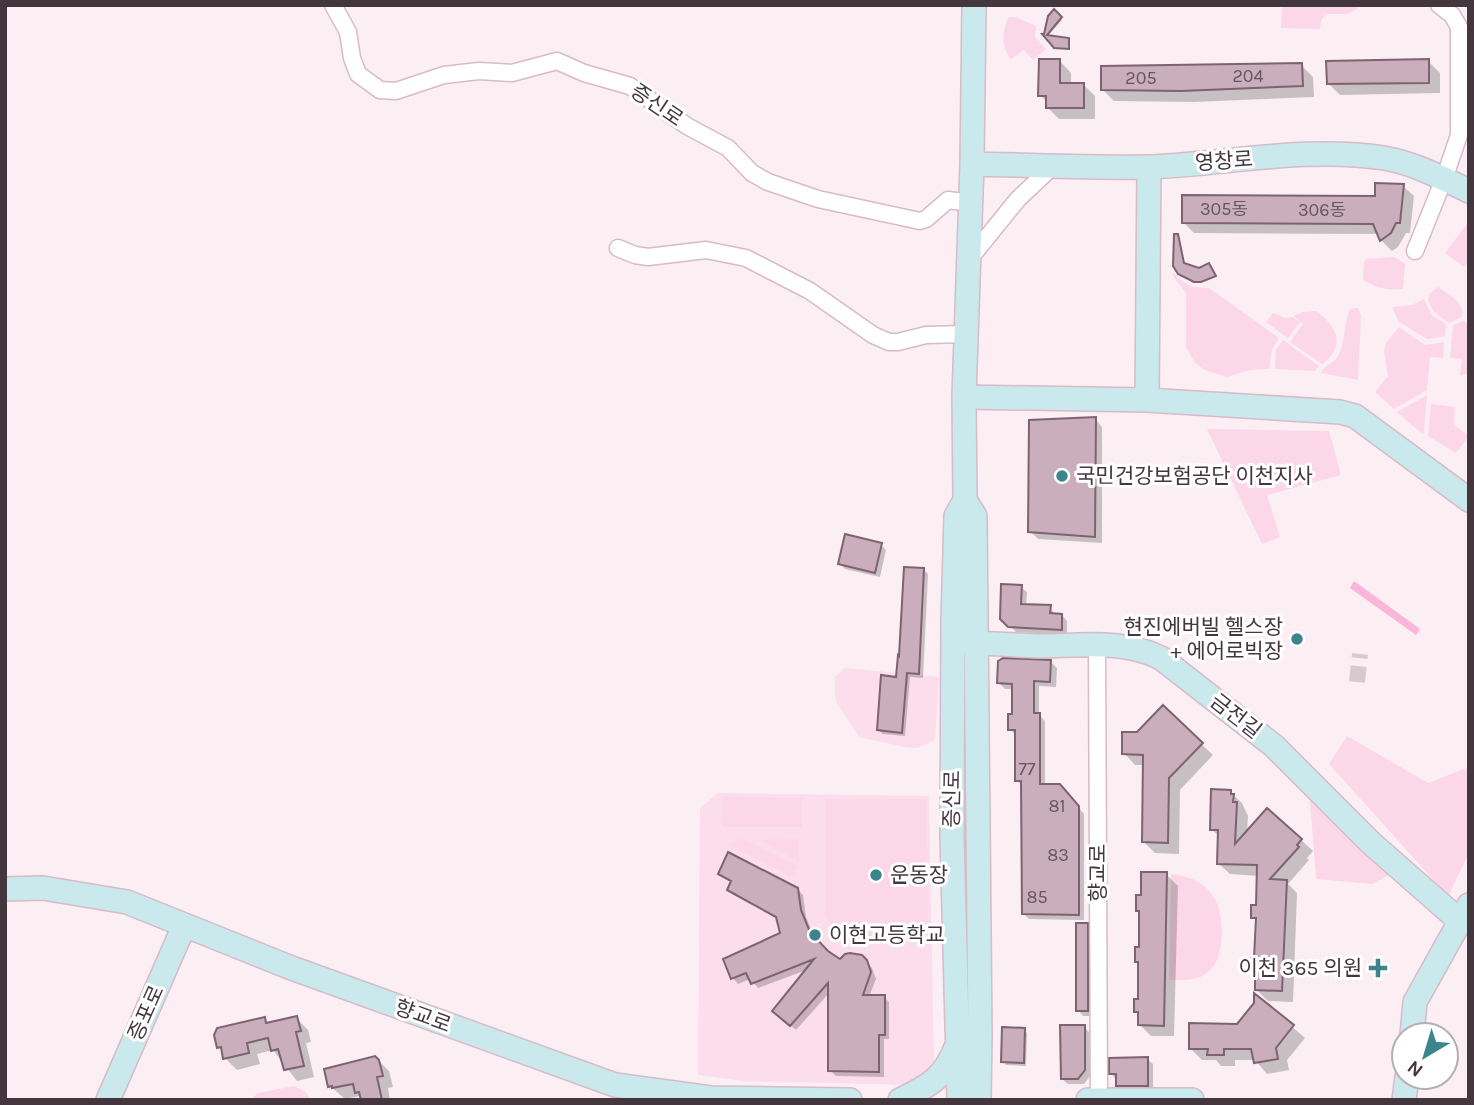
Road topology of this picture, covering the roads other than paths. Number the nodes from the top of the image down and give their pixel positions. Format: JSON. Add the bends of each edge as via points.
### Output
{"nodes":[{"id":1,"x":333,"y":5,"type":"edge"},
{"id":2,"x":974,"y":5,"type":"edge"},
{"id":3,"x":1439,"y":5,"type":"edge"},
{"id":4,"x":972,"y":164,"type":"junction"},
{"id":5,"x":1054,"y":165,"type":"junction"},
{"id":6,"x":1149,"y":167,"type":"junction"},
{"id":7,"x":1444,"y":179,"type":"junction"},
{"id":8,"x":1469,"y":191,"type":"edge"},
{"id":9,"x":970,"y":203,"type":"junction"},
{"id":10,"x":618,"y":248,"type":"dead end"},
{"id":11,"x":1415,"y":251,"type":"dead end"},
{"id":12,"x":967,"y":262,"type":"junction"},
{"id":13,"x":965,"y":334,"type":"junction"},
{"id":14,"x":964,"y":397,"type":"junction"},
{"id":15,"x":1147,"y":400,"type":"junction"},
{"id":16,"x":1469,"y":500,"type":"edge"},
{"id":17,"x":964,"y":642,"type":"junction"},
{"id":18,"x":1097,"y":646,"type":"junction"},
{"id":19,"x":5,"y":889,"type":"edge"},
{"id":20,"x":1465,"y":913,"type":"edge"},
{"id":21,"x":184,"y":926,"type":"junction"},
{"id":22,"x":1413,"y":1021,"type":"edge"},
{"id":23,"x":958,"y":1042,"type":"junction"},
{"id":24,"x":108,"y":1100,"type":"edge"},
{"id":25,"x":850,"y":1100,"type":"edge"},
{"id":26,"x":900,"y":1100,"type":"edge"},
{"id":27,"x":960,"y":1100,"type":"edge"},
{"id":28,"x":979,"y":1100,"type":"edge"},
{"id":29,"x":1088,"y":1100,"type":"edge"},
{"id":30,"x":1099,"y":1100,"type":"edge"},
{"id":31,"x":1192,"y":1100,"type":"edge"}],
"edges":[{"from":1,"to":9,"type":"street","name":"증신로","via":[[348,32],[358,74],[380,90],[396,91],[444,75],[518,72],[557,61],[630,86],[728,148],[761,179],[806,195],[920,221],[948,200]]},
{"from":2,"to":4,"type":"street","name":"증신로"},
{"from":3,"to":7,"type":"street","via":[[1456,20],[1460,33],[1459,135]]},
{"from":4,"to":5,"type":"street","name":"영창로"},
{"from":4,"to":9,"type":"street","name":"증신로"},
{"from":5,"to":6,"type":"street","name":"영창로"},
{"from":5,"to":12,"type":"street","via":[[1018,199]]},
{"from":6,"to":7,"type":"street","name":"영창로","via":[[1351,155],[1385,159]]},
{"from":6,"to":15,"type":"street"},
{"from":7,"to":8,"type":"street","name":"영창로"},
{"from":7,"to":11,"type":"street"},
{"from":9,"to":12,"type":"street","name":"증신로"},
{"from":10,"to":13,"type":"street","via":[[635,256],[706,250],[746,258],[890,342]]},
{"from":12,"to":13,"type":"street","name":"증신로"},
{"from":13,"to":14,"type":"street","name":"증신로"},
{"from":14,"to":15,"type":"street"},
{"from":14,"to":17,"type":"street","name":"증신로","via":[[965,500],[975,516]]},
{"from":15,"to":16,"type":"street","via":[[1355,416]]},
{"from":17,"to":18,"type":"street","name":"금전길"},
{"from":17,"to":23,"type":"street","name":"증신로","via":[[952,836]]},
{"from":17,"to":28,"type":"street","name":"증신로","via":[[981,1034]]},
{"from":18,"to":20,"type":"street","name":"금전길","via":[[1143,649],[1181,672],[1286,756],[1371,843]]},
{"from":18,"to":30,"type":"street","name":"향교로"},
{"from":19,"to":21,"type":"street","name":"향교로","via":[[43,888],[127,902]]},
{"from":20,"to":22,"type":"street","via":[[1415,1002]]},
{"from":21,"to":24,"type":"street","name":"증포로"},
{"from":21,"to":25,"type":"street","name":"향교로","via":[[615,1085],[711,1098]]},
{"from":23,"to":26,"type":"street","via":[[937,1080]]},
{"from":23,"to":27,"type":"street","name":"증신로"},
{"from":29,"to":30,"type":"street"},
{"from":30,"to":31,"type":"street"}]}
